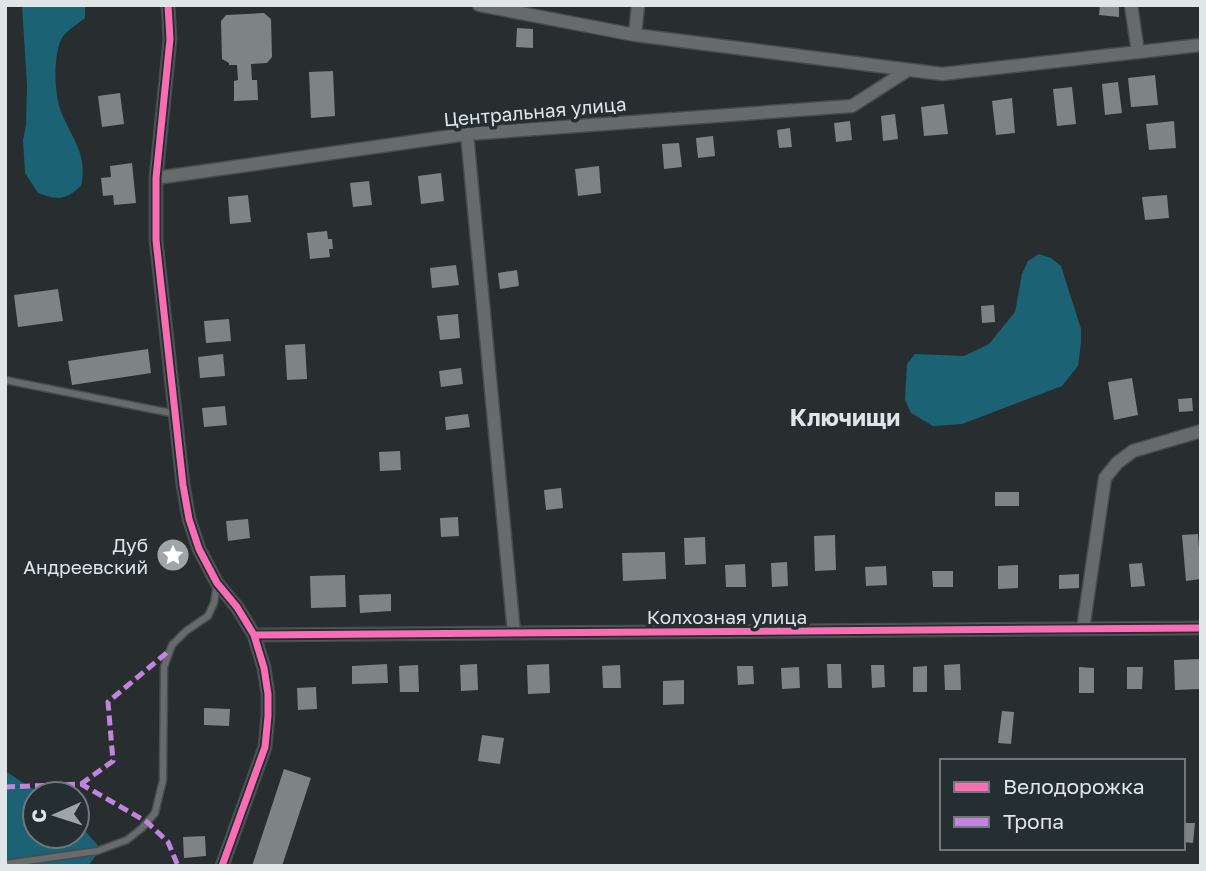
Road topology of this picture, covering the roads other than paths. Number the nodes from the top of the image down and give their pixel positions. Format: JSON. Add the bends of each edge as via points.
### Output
{"nodes":[{"id":1,"x":168,"y":5,"type":"edge"},
{"id":2,"x":479,"y":5,"type":"edge"},
{"id":3,"x":638,"y":5,"type":"edge"},
{"id":4,"x":1131,"y":5,"type":"edge"},
{"id":5,"x":635,"y":35,"type":"junction"},
{"id":6,"x":1201,"y":45,"type":"edge"},
{"id":7,"x":1138,"y":52,"type":"junction"},
{"id":8,"x":908,"y":70,"type":"junction"},
{"id":9,"x":467,"y":134,"type":"junction"},
{"id":10,"x":156,"y":178,"type":"junction"},
{"id":11,"x":5,"y":380,"type":"edge"},
{"id":12,"x":176,"y":414,"type":"junction"},
{"id":13,"x":1201,"y":431,"type":"edge"},
{"id":14,"x":217,"y":583,"type":"junction"},
{"id":15,"x":1201,"y":628,"type":"edge"},
{"id":16,"x":1083,"y":629,"type":"junction"},
{"id":17,"x":514,"y":633,"type":"junction"},
{"id":18,"x":254,"y":635,"type":"junction"},
{"id":19,"x":5,"y":864,"type":"edge"},
{"id":20,"x":222,"y":866,"type":"edge"}],
"edges":[{"from":1,"to":10,"type":"street","via":[[170,39]]},
{"from":2,"to":5,"type":"street"},
{"from":3,"to":5,"type":"street"},
{"from":4,"to":7,"type":"street"},
{"from":5,"to":8,"type":"street"},
{"from":6,"to":7,"type":"street"},
{"from":7,"to":8,"type":"street","via":[[942,74]]},
{"from":8,"to":9,"type":"street","name":"Центральная улица","via":[[852,106]]},
{"from":9,"to":10,"type":"street","name":"Центральная улица"},
{"from":9,"to":17,"type":"street"},
{"from":10,"to":12,"type":"street","via":[[156,240]]},
{"from":11,"to":12,"type":"lane"},
{"from":12,"to":14,"type":"street","via":[[189,519]]},
{"from":13,"to":16,"type":"street","via":[[1133,451],[1105,478]]},
{"from":14,"to":18,"type":"street"},
{"from":14,"to":19,"type":"lane","via":[[208,616],[172,645],[164,667],[163,780],[155,813],[127,841],[97,851]]},
{"from":15,"to":16,"type":"street","name":"Колхозная улица"},
{"from":16,"to":17,"type":"street","name":"Колхозная улица"},
{"from":17,"to":18,"type":"street","name":"Колхозная улица"},
{"from":18,"to":20,"type":"street","via":[[268,694],[265,747]]}]}
